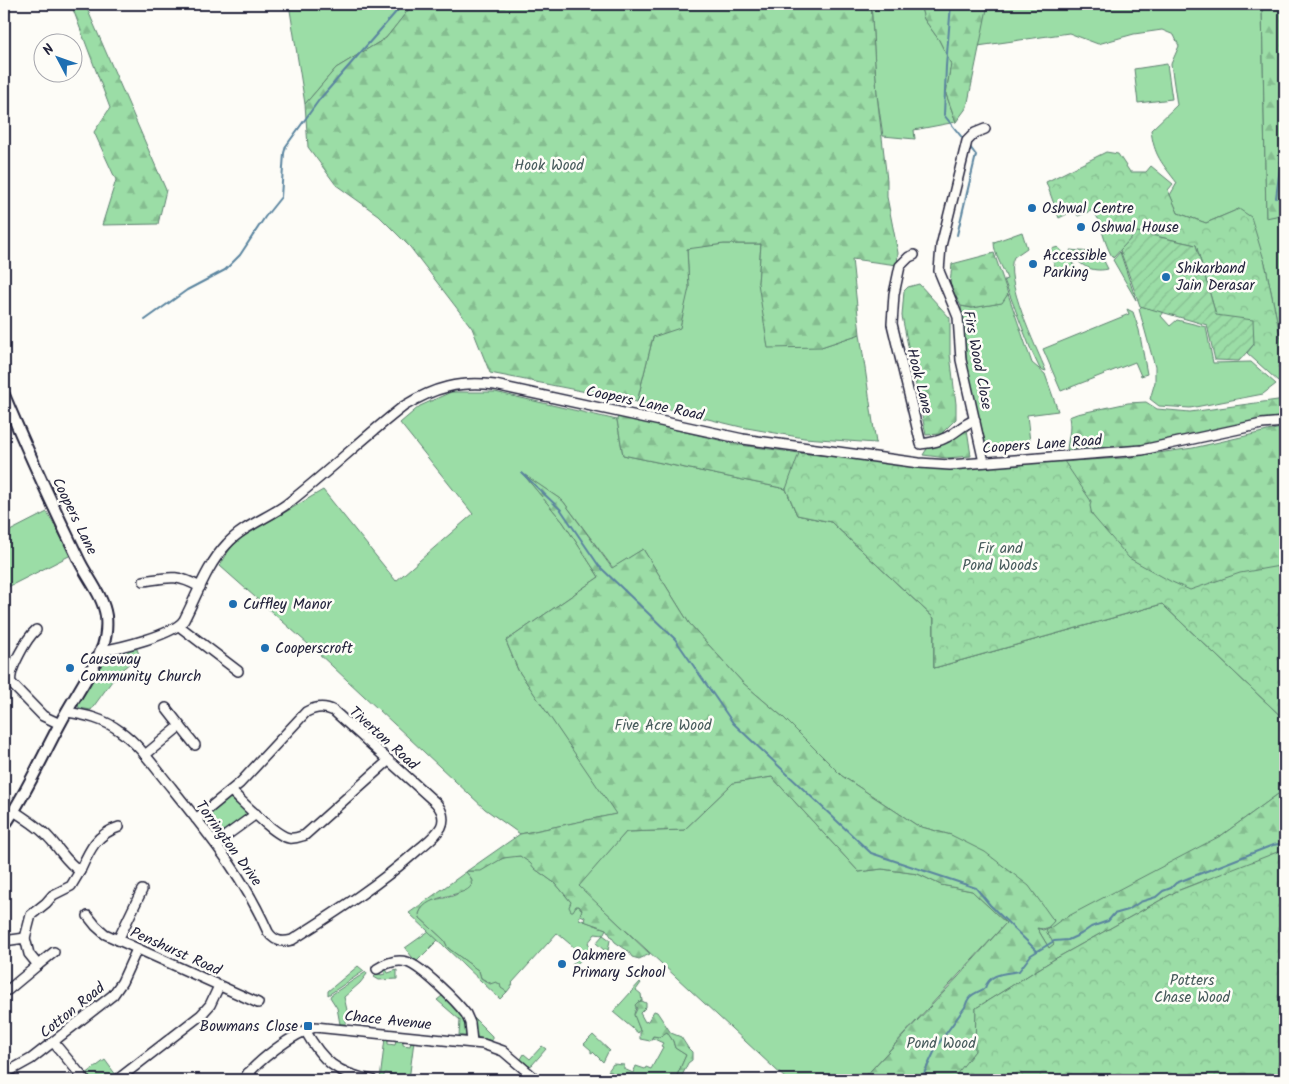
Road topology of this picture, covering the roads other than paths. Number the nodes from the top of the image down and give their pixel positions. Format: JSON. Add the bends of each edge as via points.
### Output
{"nodes":[{"id":1,"x":985,"y":129,"type":"dead end"},
{"id":2,"x":914,"y":255,"type":"dead end"},
{"id":3,"x":4,"y":395,"type":"edge"},
{"id":4,"x":975,"y":420,"type":"junction"},
{"id":5,"x":1285,"y":422,"type":"edge"},
{"id":6,"x":984,"y":462,"type":"junction"},
{"id":7,"x":144,"y":581,"type":"dead end"},
{"id":8,"x":200,"y":587,"type":"junction"},
{"id":9,"x":179,"y":626,"type":"junction"},
{"id":10,"x":36,"y":630,"type":"dead end"},
{"id":11,"x":100,"y":651,"type":"junction"},
{"id":12,"x":238,"y":671,"type":"dead end"},
{"id":13,"x":7,"y":684,"type":"edge"},
{"id":14,"x":166,"y":708,"type":"dead end"},
{"id":15,"x":67,"y":712,"type":"junction"},
{"id":16,"x":60,"y":724,"type":"junction"},
{"id":17,"x":180,"y":726,"type":"junction"},
{"id":18,"x":195,"y":745,"type":"dead end"},
{"id":19,"x":145,"y":755,"type":"junction"},
{"id":20,"x":388,"y":761,"type":"junction"},
{"id":21,"x":231,"y":791,"type":"junction"},
{"id":22,"x":14,"y":811,"type":"junction"},
{"id":23,"x":256,"y":814,"type":"junction"},
{"id":24,"x":196,"y":819,"type":"junction"},
{"id":25,"x":4,"y":826,"type":"edge"},
{"id":26,"x":119,"y":827,"type":"dead end"},
{"id":27,"x":435,"y":834,"type":"joint"},
{"id":28,"x":216,"y":843,"type":"junction"},
{"id":29,"x":80,"y":871,"type":"junction"},
{"id":30,"x":142,"y":890,"type":"dead end"},
{"id":31,"x":88,"y":916,"type":"dead end"},
{"id":32,"x":25,"y":938,"type":"junction"},
{"id":33,"x":118,"y":940,"type":"junction"},
{"id":34,"x":4,"y":941,"type":"edge"},
{"id":35,"x":137,"y":949,"type":"junction"},
{"id":36,"x":54,"y":952,"type":"dead end"},
{"id":37,"x":38,"y":965,"type":"junction"},
{"id":38,"x":377,"y":969,"type":"dead end"},
{"id":39,"x":219,"y":986,"type":"junction"},
{"id":40,"x":8,"y":990,"type":"dead end"},
{"id":41,"x":258,"y":1003,"type":"dead end"},
{"id":42,"x":305,"y":1030,"type":"junction"},
{"id":43,"x":472,"y":1042,"type":"junction"},
{"id":44,"x":54,"y":1043,"type":"junction"},
{"id":45,"x":4,"y":1074,"type":"edge"},
{"id":46,"x":245,"y":1077,"type":"edge"},
{"id":47,"x":85,"y":1080,"type":"edge"},
{"id":48,"x":117,"y":1080,"type":"edge"},
{"id":49,"x":256,"y":1080,"type":"edge"},
{"id":50,"x":372,"y":1080,"type":"edge"},
{"id":51,"x":537,"y":1080,"type":"edge"}],
"edges":[{"from":1,"to":4,"type":"street","name":"Firs Wood Close","via":[[967,141],[938,264],[958,317],[961,360]]},
{"from":2,"to":4,"type":"street","name":"Hook Lane","via":[[900,266],[892,324],[922,444],[946,438],[967,422]]},
{"from":3,"to":11,"type":"main road","name":"Coopers Lane","via":[[52,504],[104,608],[105,638]]},
{"from":4,"to":6,"type":"street","name":"Firs Wood Close"},
{"from":5,"to":6,"type":"street","name":"Coopers Lane Road","via":[[1142,450]]},
{"from":6,"to":8,"type":"street","name":"Coopers Lane Road","via":[[919,463],[743,439],[495,385],[459,384],[434,390],[404,406],[312,484],[239,533],[220,551]]},
{"from":7,"to":8,"type":"street","via":[[173,576]]},
{"from":8,"to":9,"type":"street","name":"Coopers Lane Road"},
{"from":9,"to":11,"type":"street","via":[[167,633]]},
{"from":9,"to":12,"type":"street"},
{"from":10,"to":13,"type":"street","via":[[29,636]]},
{"from":11,"to":15,"type":"main road","name":"Coopers Lane"},
{"from":13,"to":16,"type":"street","via":[[43,716]]},
{"from":14,"to":17,"type":"street"},
{"from":15,"to":16,"type":"main road","name":"Coopers Lane"},
{"from":15,"to":19,"type":"street","name":"Torrington Drive","via":[[111,725]]},
{"from":16,"to":22,"type":"main road","name":"Coopers Lane"},
{"from":17,"to":18,"type":"street"},
{"from":17,"to":19,"type":"street"},
{"from":19,"to":24,"type":"street","name":"Torrington Drive"},
{"from":20,"to":21,"type":"street","name":"Tiverton Road","via":[[334,711],[313,709]]},
{"from":20,"to":23,"type":"street","via":[[304,836],[283,836]]},
{"from":20,"to":27,"type":"street","name":"Tiverton Road","via":[[439,806],[443,821]]},
{"from":21,"to":23,"type":"street"},
{"from":21,"to":24,"type":"street","name":"Tiverton Road"},
{"from":22,"to":25,"type":"main road","name":"Coopers Lane"},
{"from":22,"to":29,"type":"street","via":[[35,825]]},
{"from":23,"to":28,"type":"street"},
{"from":24,"to":28,"type":"street","name":"Torrington Drive"},
{"from":26,"to":29,"type":"street","via":[[106,832],[94,843]]},
{"from":27,"to":28,"type":"street","name":"Torrington Drive","via":[[361,895],[292,940],[282,942],[272,938],[240,877]]},
{"from":29,"to":32,"type":"street","via":[[71,886],[53,895],[31,915]]},
{"from":30,"to":33,"type":"street"},
{"from":31,"to":33,"type":"street","name":"Penshurst Road","via":[[101,932]]},
{"from":32,"to":34,"type":"street"},
{"from":32,"to":37,"type":"street","via":[[29,954]]},
{"from":33,"to":35,"type":"street","name":"Penshurst Road"},
{"from":35,"to":39,"type":"street","name":"Penshurst Road"},
{"from":35,"to":44,"type":"street","name":"Cotton Road","via":[[117,990]]},
{"from":36,"to":37,"type":"street"},
{"from":37,"to":40,"type":"street"},
{"from":38,"to":43,"type":"street","via":[[395,961],[406,962],[421,971],[466,1014]]},
{"from":39,"to":41,"type":"street","name":"Penshurst Road"},
{"from":39,"to":48,"type":"street","via":[[205,1010]]},
{"from":42,"to":43,"type":"street","name":"Chace Avenue","via":[[324,1027]]},
{"from":42,"to":46,"type":"street","name":"Chace Avenue"},
{"from":42,"to":50,"type":"street","via":[[315,1048],[331,1065],[349,1075]]},
{"from":43,"to":51,"type":"street","name":"Chace Avenue","via":[[503,1051]]},
{"from":44,"to":45,"type":"street","name":"Cotton Road"},
{"from":44,"to":47,"type":"street"},
{"from":46,"to":49,"type":"street"}]}
